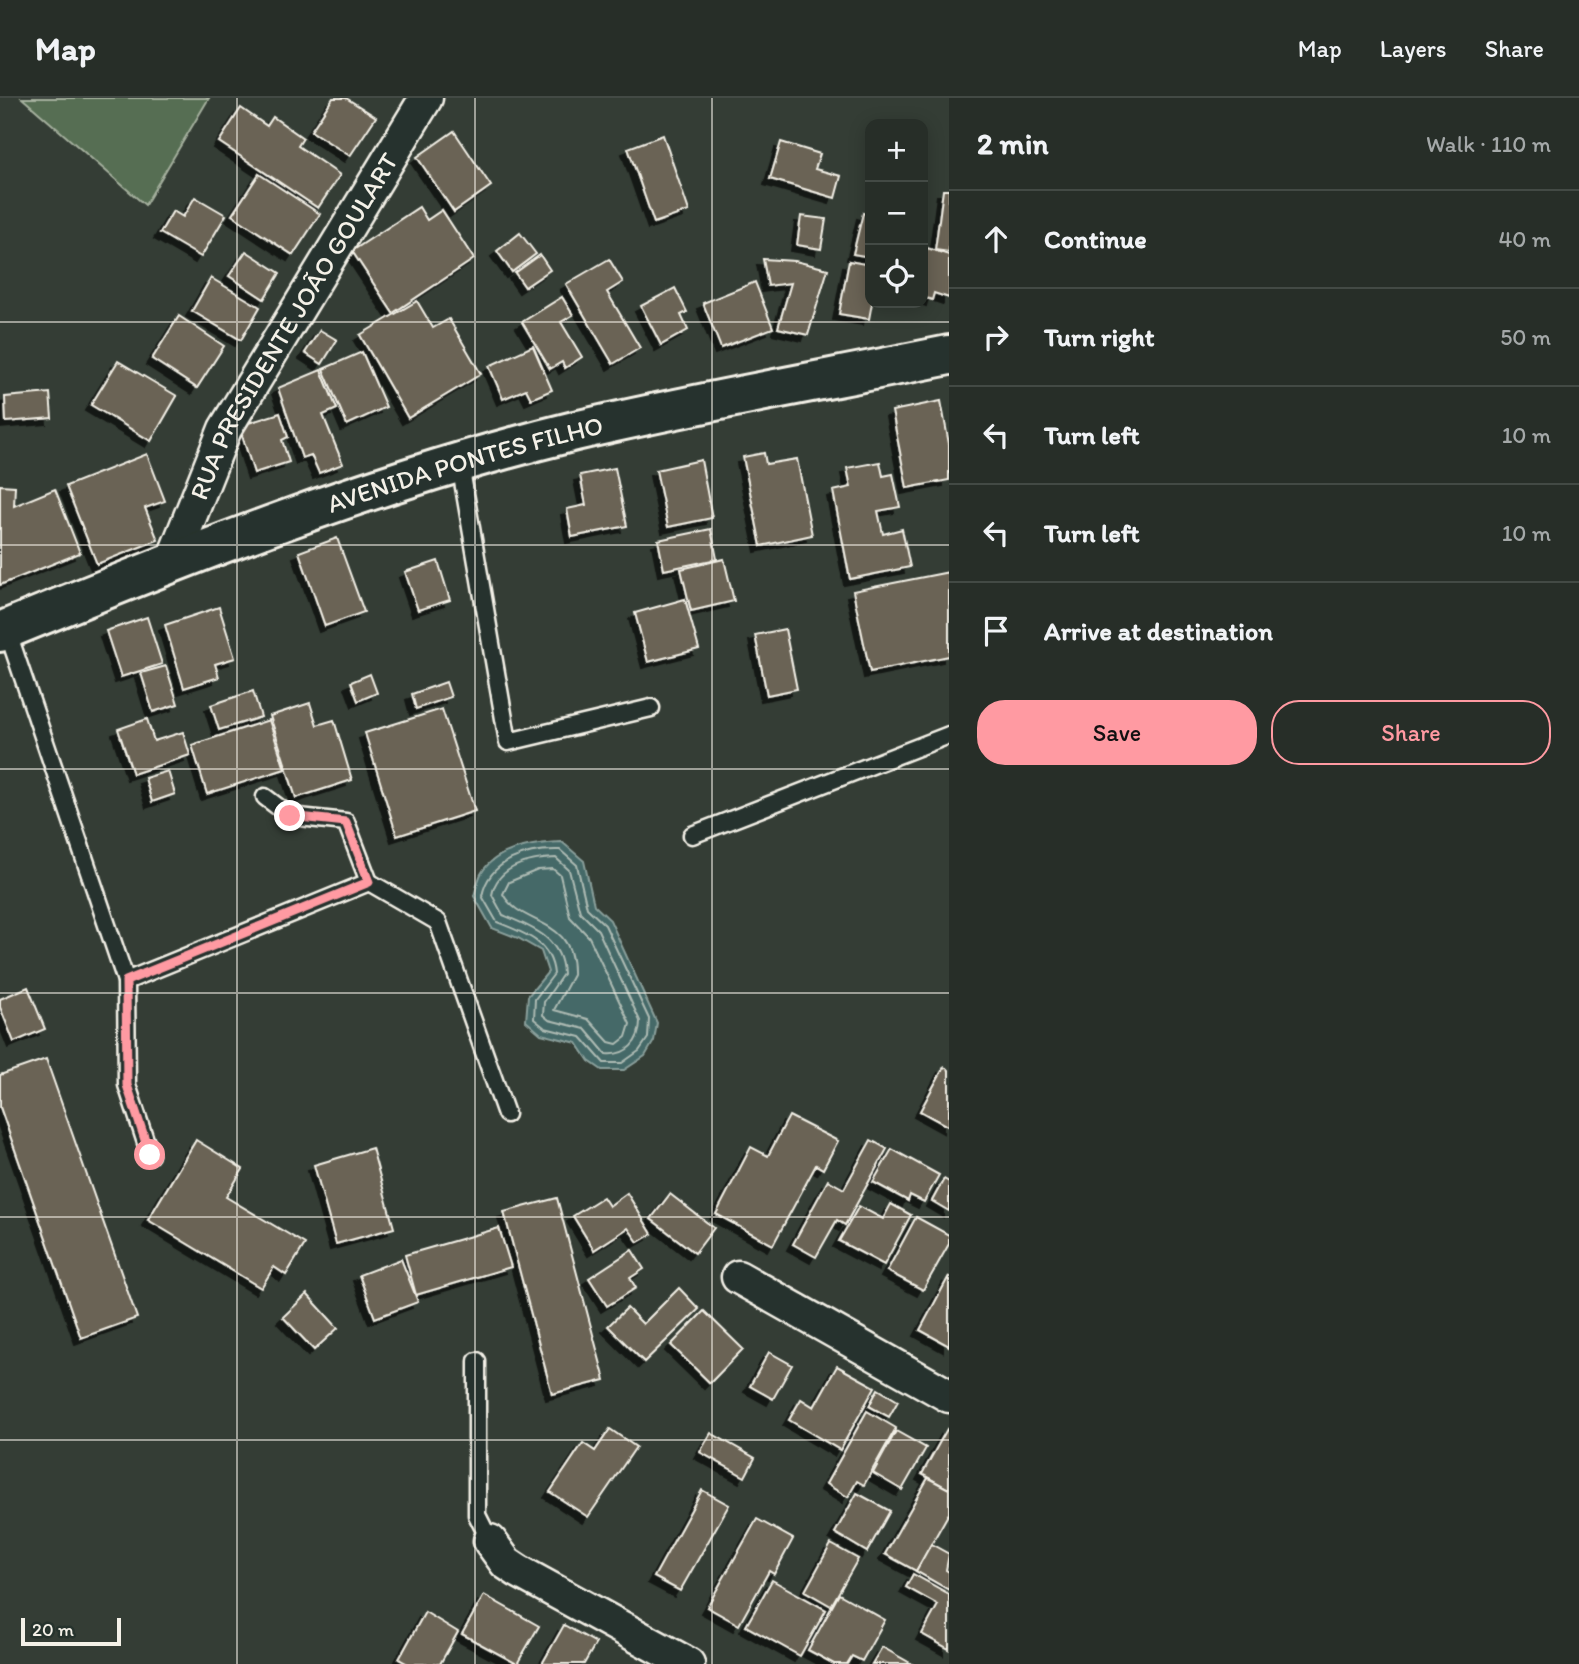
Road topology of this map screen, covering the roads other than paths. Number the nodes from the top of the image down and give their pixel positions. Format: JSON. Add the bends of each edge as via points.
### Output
{"nodes":[{"id":1,"x":426,"y":98,"type":"edge"},
{"id":2,"x":949,"y":355,"type":"edge"},
{"id":3,"x":460,"y":464,"type":"junction"},
{"id":4,"x":172,"y":562,"type":"junction"},
{"id":5,"x":3,"y":631,"type":"edge"},
{"id":6,"x":651,"y":708,"type":"dead end"},
{"id":7,"x":949,"y":735,"type":"edge"},
{"id":8,"x":265,"y":797,"type":"dead end"},
{"id":9,"x":692,"y":835,"type":"dead end"},
{"id":10,"x":369,"y":882,"type":"junction"},
{"id":11,"x":126,"y":981,"type":"junction"},
{"id":12,"x":506,"y":1114,"type":"dead end"},
{"id":13,"x":150,"y":1155,"type":"dead end"},
{"id":14,"x":738,"y":1277,"type":"dead end"},
{"id":15,"x":477,"y":1361,"type":"dead end"},
{"id":16,"x":949,"y":1396,"type":"edge"},
{"id":17,"x":489,"y":1541,"type":"joint"},
{"id":18,"x":688,"y":1664,"type":"edge"}],
"edges":[{"from":1,"to":4,"type":"street","name":"RUA PRESIDENTE JOÃO GOULART","via":[[225,429]]},
{"from":2,"to":3,"type":"street","name":"AVENIDA PONTES FILHO","via":[[574,431]]},
{"from":3,"to":4,"type":"street","name":"AVENIDA PONTES FILHO","via":[[367,491]]},
{"from":3,"to":6,"type":"lane","via":[[508,742]]},
{"from":4,"to":5,"type":"street","name":"AVENIDA PONTES FILHO"},
{"from":5,"to":11,"type":"lane"},
{"from":7,"to":9,"type":"lane"},
{"from":8,"to":10,"type":"lane","via":[[290,816],[346,822]]},
{"from":10,"to":11,"type":"lane"},
{"from":10,"to":12,"type":"lane","via":[[438,922]]},
{"from":11,"to":13,"type":"lane","via":[[127,1085]]},
{"from":14,"to":16,"type":"street"},
{"from":15,"to":17,"type":"lane","via":[[477,1515]]},
{"from":17,"to":18,"type":"street","via":[[518,1571]]}]}
